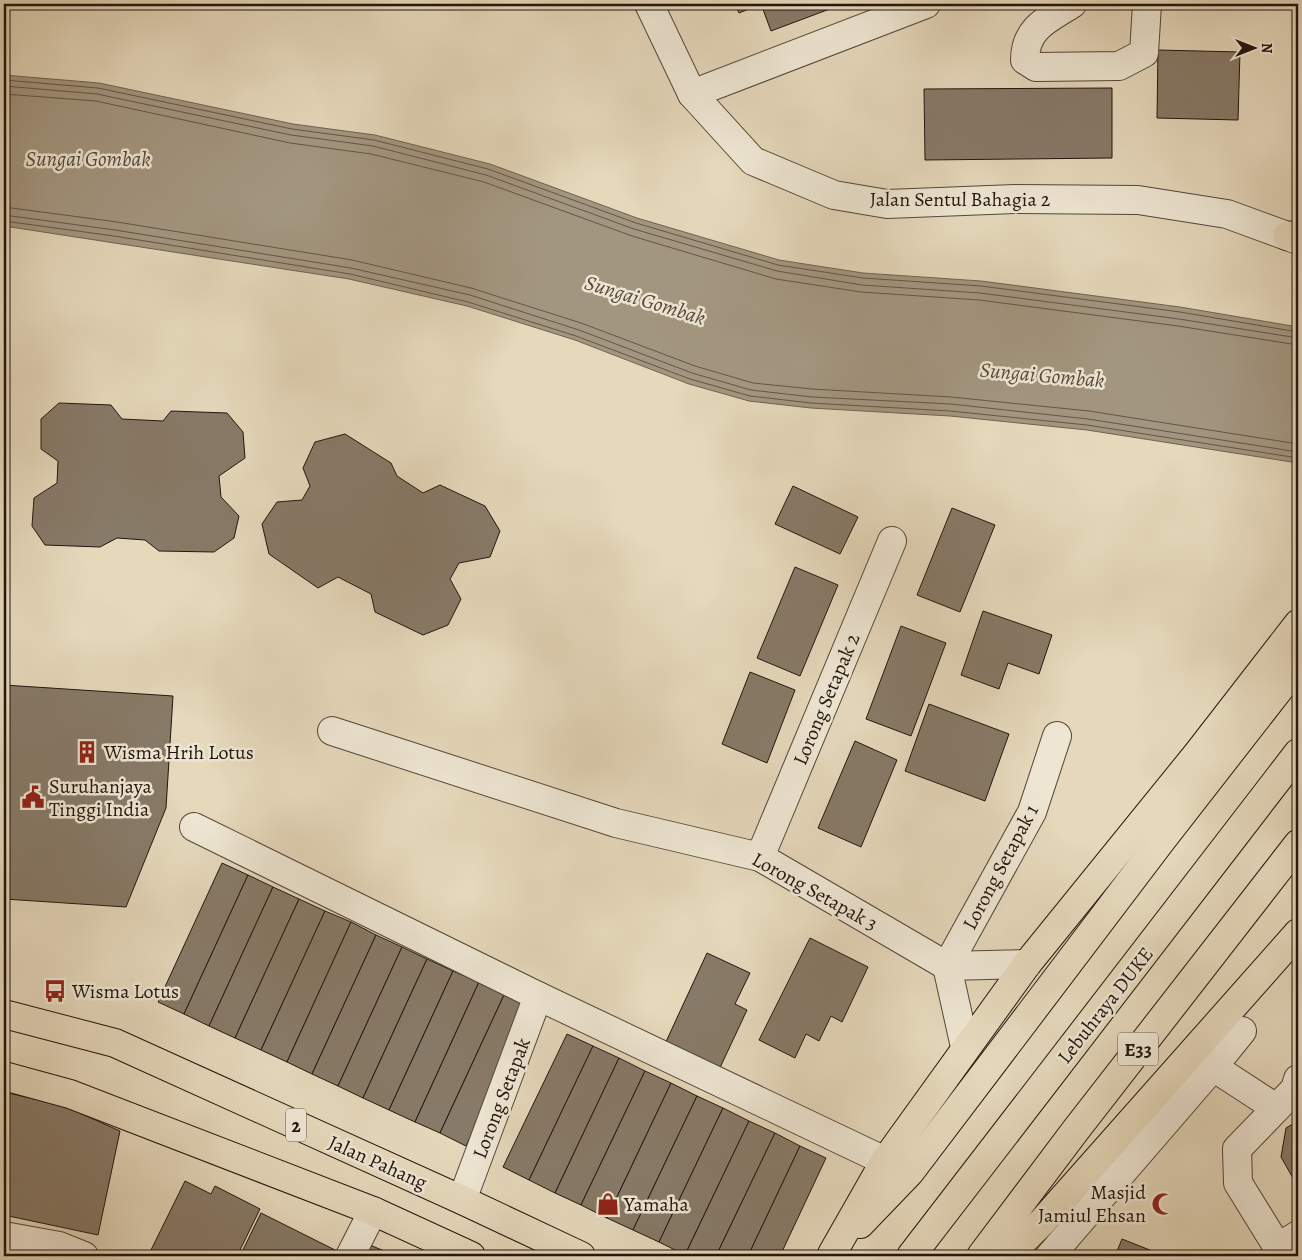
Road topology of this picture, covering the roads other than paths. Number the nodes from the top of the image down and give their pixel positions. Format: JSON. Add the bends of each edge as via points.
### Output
{"nodes":[{"id":1,"x":649,"y":4,"type":"edge"},
{"id":2,"x":926,"y":4,"type":"edge"},
{"id":3,"x":1072,"y":4,"type":"edge"},
{"id":4,"x":1147,"y":4,"type":"edge"},
{"id":5,"x":692,"y":94,"type":"junction"},
{"id":6,"x":1294,"y":237,"type":"edge"},
{"id":7,"x":892,"y":541,"type":"dead end"},
{"id":8,"x":1298,"y":624,"type":"edge"},
{"id":9,"x":1298,"y":665,"type":"edge"},
{"id":10,"x":332,"y":731,"type":"dead end"},
{"id":11,"x":1057,"y":736,"type":"dead end"},
{"id":12,"x":1298,"y":753,"type":"edge"},
{"id":13,"x":194,"y":828,"type":"dead end"},
{"id":14,"x":1298,"y":844,"type":"edge"},
{"id":15,"x":760,"y":856,"type":"junction"},
{"id":16,"x":1298,"y":934,"type":"edge"},
{"id":17,"x":1027,"y":964,"type":"junction"},
{"id":18,"x":947,"y":966,"type":"junction"},
{"id":19,"x":538,"y":996,"type":"junction"},
{"id":20,"x":4,"y":1014,"type":"edge"},
{"id":21,"x":1242,"y":1031,"type":"dead end"},
{"id":22,"x":965,"y":1047,"type":"junction"},
{"id":23,"x":1213,"y":1067,"type":"junction"},
{"id":24,"x":4,"y":1076,"type":"edge"},
{"id":25,"x":1297,"y":1085,"type":"edge"},
{"id":26,"x":1276,"y":1108,"type":"junction"},
{"id":27,"x":885,"y":1160,"type":"junction"},
{"id":28,"x":462,"y":1200,"type":"junction"},
{"id":29,"x":373,"y":1211,"type":"junction"},
{"id":30,"x":4,"y":1236,"type":"edge"},
{"id":31,"x":1286,"y":1246,"type":"edge"},
{"id":32,"x":831,"y":1255,"type":"edge"},
{"id":33,"x":84,"y":1256,"type":"edge"},
{"id":34,"x":350,"y":1256,"type":"edge"},
{"id":35,"x":471,"y":1256,"type":"edge"},
{"id":36,"x":581,"y":1256,"type":"edge"},
{"id":37,"x":911,"y":1256,"type":"edge"},
{"id":38,"x":981,"y":1256,"type":"edge"},
{"id":39,"x":1008,"y":1256,"type":"edge"},
{"id":40,"x":1050,"y":1256,"type":"edge"}],
"edges":[{"from":1,"to":5,"type":"street","name":"Jalan Sentul Bahagia 2"},
{"from":2,"to":5,"type":"street"},
{"from":3,"to":4,"type":"street","via":[[1039,24],[1025,45],[1025,60],[1036,67],[1119,66],[1144,53]]},
{"from":5,"to":6,"type":"street","name":"Jalan Sentul Bahagia 2","via":[[753,161],[834,195],[887,204],[1015,199],[1138,200],[1227,214]]},
{"from":7,"to":15,"type":"street","name":"Lorong Setapak 2"},
{"from":8,"to":17,"type":"main road"},
{"from":9,"to":32,"type":"main road","via":[[910,1172]]},
{"from":10,"to":15,"type":"street","name":"Lorong Setapak 3","via":[[616,823]]},
{"from":11,"to":18,"type":"street","name":"Lorong Setapak 1","via":[[1032,812]]},
{"from":12,"to":37,"type":"main road","name":"Lebuhraya DUKE","number":"E33"},
{"from":13,"to":19,"type":"street"},
{"from":14,"to":38,"type":"main road","number":"E33","via":[[1074,1131]]},
{"from":15,"to":18,"type":"street","name":"Lorong Setapak 3"},
{"from":16,"to":39,"type":"main road","via":[[1042,1222]]},
{"from":17,"to":18,"type":"street"},
{"from":17,"to":22,"type":"main road"},
{"from":18,"to":22,"type":"street"},
{"from":19,"to":27,"type":"street"},
{"from":19,"to":28,"type":"street","name":"Lorong Setapak"},
{"from":20,"to":28,"type":"main road","name":"Jalan Pahang","number":"2","via":[[115,1043]]},
{"from":21,"to":23,"type":"street"},
{"from":22,"to":27,"type":"main road"},
{"from":23,"to":26,"type":"street"},
{"from":23,"to":40,"type":"street"},
{"from":24,"to":29,"type":"main road","via":[[70,1094]]},
{"from":25,"to":26,"type":"street"},
{"from":26,"to":31,"type":"street","via":[[1237,1149],[1238,1183]]},
{"from":27,"to":32,"type":"main road"},
{"from":28,"to":36,"type":"main road","name":"Jalan Pahang","number":"2"},
{"from":29,"to":34,"type":"street"},
{"from":29,"to":35,"type":"main road"},
{"from":30,"to":33,"type":"street","via":[[44,1242]]}]}
